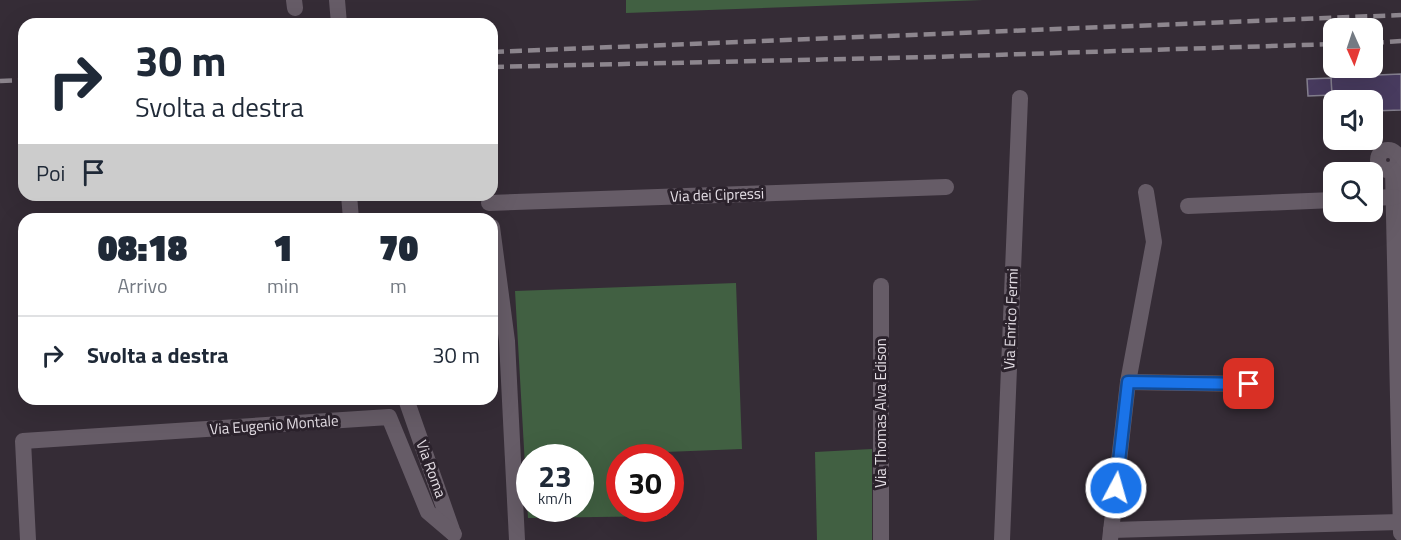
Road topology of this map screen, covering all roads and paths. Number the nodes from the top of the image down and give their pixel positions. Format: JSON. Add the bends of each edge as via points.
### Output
{"nodes":[{"id":1,"x":337,"y":0,"type":"edge"},
{"id":2,"x":338,"y":18,"type":"edge"},
{"id":3,"x":1020,"y":98,"type":"dead end"},
{"id":4,"x":1393,"y":170,"type":"dead end"},
{"id":5,"x":946,"y":187,"type":"dead end"},
{"id":6,"x":1146,"y":192,"type":"dead end"},
{"id":7,"x":1394,"y":197,"type":"junction"},
{"id":8,"x":1383,"y":198,"type":"edge"},
{"id":9,"x":1323,"y":200,"type":"edge"},
{"id":10,"x":489,"y":206,"type":"edge"},
{"id":11,"x":1188,"y":206,"type":"dead end"},
{"id":12,"x":498,"y":273,"type":"edge"},
{"id":13,"x":881,"y":286,"type":"dead end"},
{"id":14,"x":1128,"y":382,"type":"junction"},
{"id":15,"x":1249,"y":384,"type":"dead end"},
{"id":16,"x":408,"y":405,"type":"edge"},
{"id":17,"x":1400,"y":522,"type":"edge"},
{"id":18,"x":1401,"y":533,"type":"edge"},
{"id":19,"x":1110,"y":535,"type":"edge"},
{"id":20,"x":455,"y":537,"type":"edge"},
{"id":21,"x":28,"y":540,"type":"edge"},
{"id":22,"x":517,"y":540,"type":"edge"},
{"id":23,"x":881,"y":540,"type":"edge"},
{"id":24,"x":1002,"y":540,"type":"edge"}],
"edges":[{"from":1,"to":2,"type":"street"},
{"from":3,"to":24,"type":"street","name":"Via Enrico Fermi"},
{"from":4,"to":7,"type":"street"},
{"from":5,"to":10,"type":"street","name":"Via dei Cipressi"},
{"from":6,"to":14,"type":"street","via":[[1154,242]]},
{"from":7,"to":8,"type":"street"},
{"from":7,"to":17,"type":"street"},
{"from":9,"to":11,"type":"street"},
{"from":12,"to":22,"type":"street","via":[[507,341]]},
{"from":13,"to":23,"type":"street","name":"Via Thomas Alva Edison"},
{"from":14,"to":15,"type":"street"},
{"from":14,"to":19,"type":"street"},
{"from":16,"to":20,"type":"street","name":"Via Roma"},
{"from":17,"to":18,"type":"street"},
{"from":17,"to":19,"type":"street"},
{"from":20,"to":21,"type":"street","name":"Via Eugenio Montale","via":[[428,512],[389,417],[23,441]]}]}
